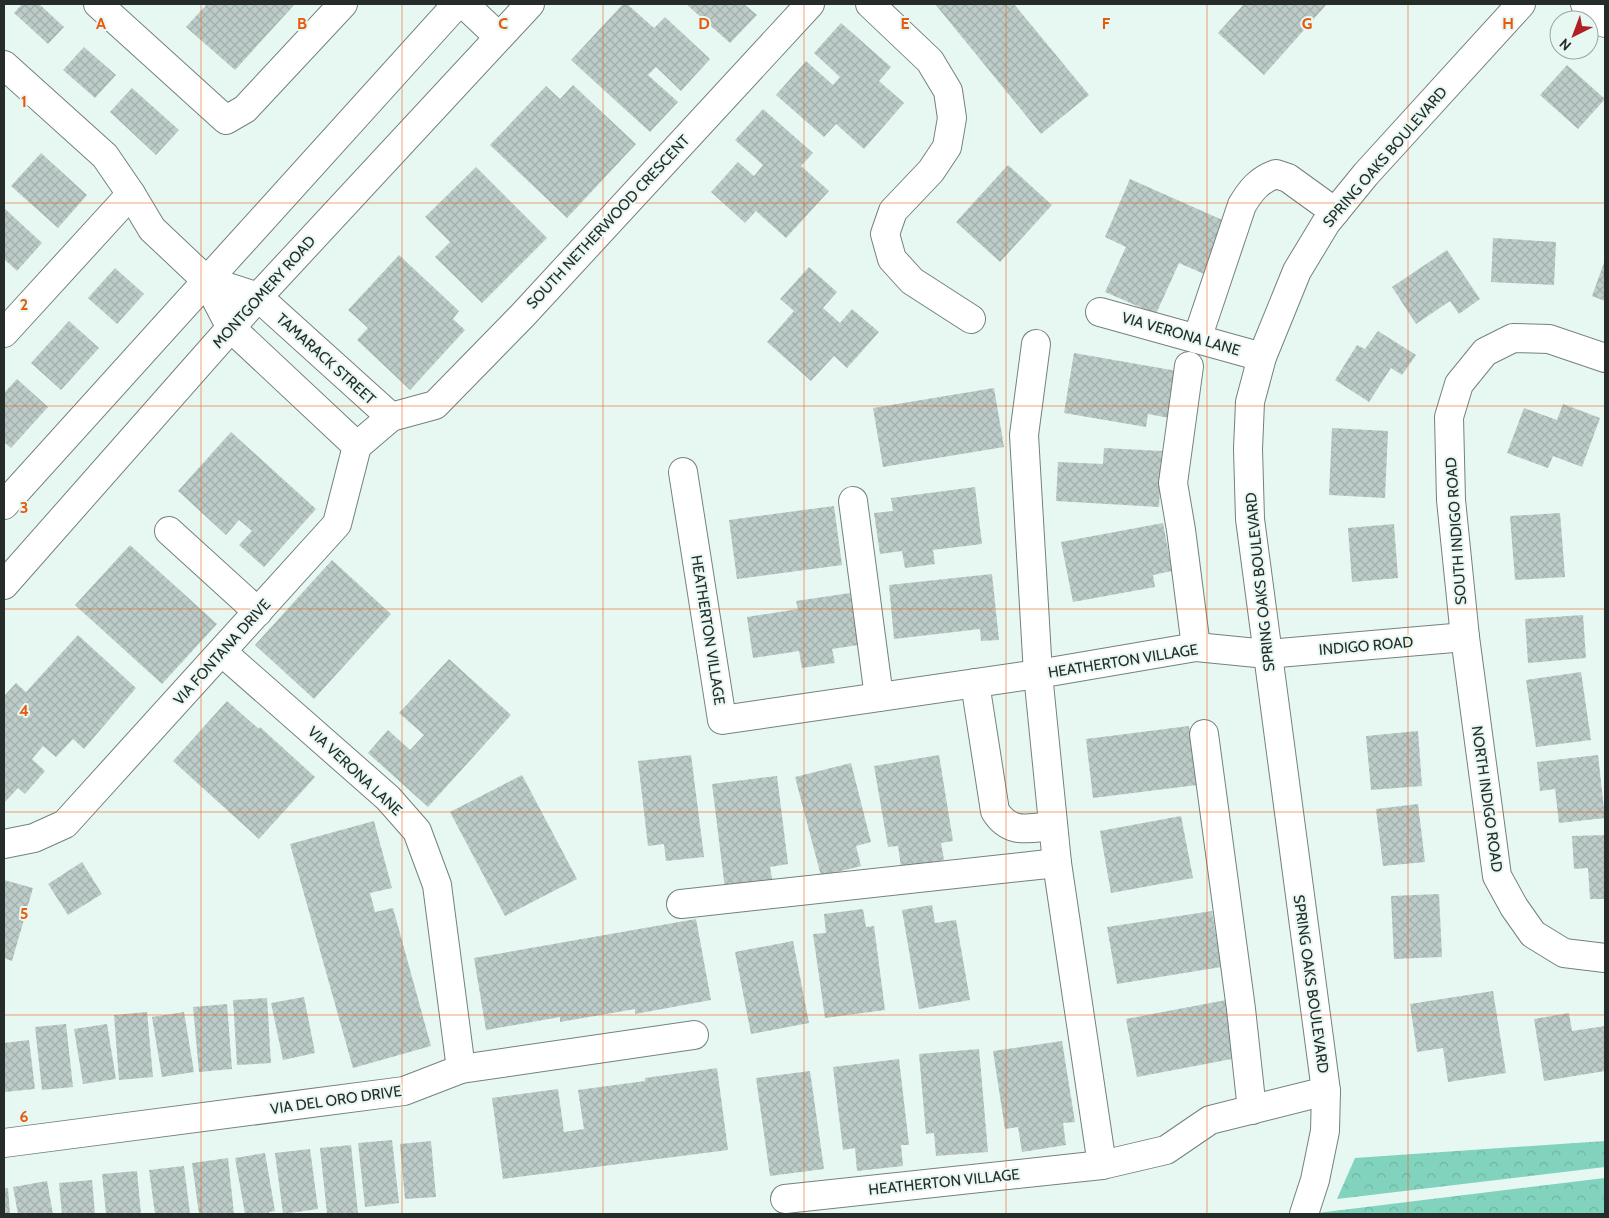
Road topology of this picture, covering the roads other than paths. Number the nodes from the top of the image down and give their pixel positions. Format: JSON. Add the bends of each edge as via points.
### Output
{"nodes":[{"id":1,"x":98,"y":4,"type":"edge"},
{"id":2,"x":343,"y":4,"type":"edge"},
{"id":3,"x":457,"y":4,"type":"edge"},
{"id":4,"x":464,"y":4,"type":"edge"},
{"id":5,"x":530,"y":4,"type":"edge"},
{"id":6,"x":810,"y":4,"type":"edge"},
{"id":7,"x":870,"y":4,"type":"edge"},
{"id":8,"x":1521,"y":4,"type":"edge"},
{"id":9,"x":1585,"y":4,"type":"edge"},
{"id":10,"x":1605,"y":23,"type":"edge"},
{"id":11,"x":499,"y":37,"type":"junction"},
{"id":12,"x":4,"y":64,"type":"edge"},
{"id":13,"x":131,"y":194,"type":"junction"},
{"id":14,"x":1335,"y":212,"type":"junction"},
{"id":15,"x":206,"y":280,"type":"junction"},
{"id":16,"x":258,"y":298,"type":"junction"},
{"id":17,"x":1100,"y":312,"type":"dead end"},
{"id":18,"x":971,"y":319,"type":"dead end"},
{"id":19,"x":7,"y":322,"type":"edge"},
{"id":20,"x":231,"y":328,"type":"junction"},
{"id":21,"x":1197,"y":339,"type":"junction"},
{"id":22,"x":1036,"y":344,"type":"dead end"},
{"id":23,"x":1262,"y":357,"type":"junction"},
{"id":24,"x":1605,"y":358,"type":"edge"},
{"id":25,"x":1189,"y":366,"type":"dead end"},
{"id":26,"x":391,"y":417,"type":"junction"},
{"id":27,"x":357,"y":446,"type":"junction"},
{"id":28,"x":683,"y":472,"type":"dead end"},
{"id":29,"x":853,"y":501,"type":"dead end"},
{"id":30,"x":4,"y":505,"type":"edge"},
{"id":31,"x":169,"y":531,"type":"dead end"},
{"id":32,"x":4,"y":585,"type":"edge"},
{"id":33,"x":258,"y":612,"type":"junction"},
{"id":34,"x":1465,"y":637,"type":"junction"},
{"id":35,"x":1196,"y":647,"type":"junction"},
{"id":36,"x":222,"y":652,"type":"junction"},
{"id":37,"x":1267,"y":654,"type":"junction"},
{"id":38,"x":1038,"y":674,"type":"junction"},
{"id":39,"x":975,"y":683,"type":"junction"},
{"id":40,"x":879,"y":697,"type":"junction"},
{"id":41,"x":1204,"y":734,"type":"dead end"},
{"id":42,"x":1053,"y":826,"type":"junction"},
{"id":43,"x":4,"y":844,"type":"edge"},
{"id":44,"x":1057,"y":863,"type":"junction"},
{"id":45,"x":681,"y":904,"type":"dead end"},
{"id":46,"x":1605,"y":958,"type":"edge"},
{"id":47,"x":694,"y":1035,"type":"dead end"},
{"id":48,"x":461,"y":1069,"type":"junction"},
{"id":49,"x":1326,"y":1091,"type":"junction"},
{"id":50,"x":1252,"y":1110,"type":"junction"},
{"id":51,"x":4,"y":1143,"type":"edge"},
{"id":52,"x":1102,"y":1165,"type":"junction"},
{"id":53,"x":785,"y":1200,"type":"dead end"},
{"id":54,"x":1304,"y":1214,"type":"edge"}],
"edges":[{"from":1,"to":2,"type":"street","via":[[226,120],[245,110]]},
{"from":3,"to":15,"type":"street"},
{"from":4,"to":11,"type":"street"},
{"from":5,"to":11,"type":"street","name":"MONTGOMERY ROAD"},
{"from":6,"to":26,"type":"street","name":"SOUTH NETHERWOOD CRESCENT","via":[[522,316],[435,405]]},
{"from":7,"to":18,"type":"street","via":[[930,61],[948,91],[952,118],[947,147],[931,171],[893,211],[886,234],[892,259],[912,281]]},
{"from":8,"to":14,"type":"street","name":"SPRING OAKS BOULEVARD"},
{"from":9,"to":10,"type":"street"},
{"from":11,"to":16,"type":"street","name":"MONTGOMERY ROAD"},
{"from":12,"to":13,"type":"street","name":"TAMARACK STREET","via":[[105,156]]},
{"from":13,"to":15,"type":"street","name":"TAMARACK STREET","via":[[152,229]]},
{"from":13,"to":19,"type":"street"},
{"from":14,"to":21,"type":"street","via":[[1288,178],[1276,174],[1260,181],[1242,205]]},
{"from":14,"to":23,"type":"street","name":"SPRING OAKS BOULEVARD","via":[[1297,271]]},
{"from":15,"to":16,"type":"street","name":"TAMARACK STREET"},
{"from":15,"to":20,"type":"street","name":"TAMARACK STREET"},
{"from":15,"to":30,"type":"street"},
{"from":16,"to":20,"type":"street","name":"MONTGOMERY ROAD"},
{"from":16,"to":26,"type":"street","name":"TAMARACK STREET"},
{"from":17,"to":21,"type":"street","name":"VIA VERONA LANE"},
{"from":20,"to":27,"type":"street","name":"TAMARACK STREET"},
{"from":20,"to":32,"type":"street","name":"MONTGOMERY ROAD"},
{"from":21,"to":23,"type":"street","name":"VIA VERONA LANE"},
{"from":22,"to":38,"type":"street","name":"HEATHERTON VILLAGE","via":[[1024,435]]},
{"from":23,"to":37,"type":"street","name":"SPRING OAKS BOULEVARD","via":[[1250,402],[1248,449],[1250,518]]},
{"from":24,"to":34,"type":"street","name":"SOUTH INDIGO ROAD","via":[[1549,339],[1513,338],[1485,352],[1459,384],[1449,417],[1450,500]]},
{"from":25,"to":35,"type":"street","via":[[1173,483]]},
{"from":26,"to":27,"type":"street"},
{"from":27,"to":33,"type":"street","name":"VIA FONTANA DRIVE","via":[[337,524]]},
{"from":28,"to":40,"type":"street","name":"HEATHERTON VILLAGE","via":[[722,720]]},
{"from":29,"to":40,"type":"street"},
{"from":31,"to":33,"type":"street"},
{"from":33,"to":36,"type":"street","name":"VIA FONTANA DRIVE"},
{"from":34,"to":37,"type":"street","name":"INDIGO ROAD"},
{"from":34,"to":46,"type":"street","name":"NORTH INDIGO ROAD","via":[[1497,876],[1533,934],[1564,953]]},
{"from":35,"to":37,"type":"street","name":"HEATHERTON VILLAGE"},
{"from":35,"to":38,"type":"street","name":"HEATHERTON VILLAGE"},
{"from":36,"to":43,"type":"street","name":"VIA FONTANA DRIVE","via":[[65,824],[34,838]]},
{"from":36,"to":48,"type":"street","name":"VIA VERONA LANE","via":[[388,798],[417,830],[437,885]]},
{"from":37,"to":49,"type":"street","name":"SPRING OAKS BOULEVARD"},
{"from":38,"to":39,"type":"street","name":"HEATHERTON VILLAGE"},
{"from":38,"to":42,"type":"street","name":"HEATHERTON VILLAGE"},
{"from":39,"to":40,"type":"street","name":"HEATHERTON VILLAGE"},
{"from":39,"to":42,"type":"street","via":[[995,811],[1000,820],[1010,827]]},
{"from":41,"to":50,"type":"street"},
{"from":42,"to":44,"type":"street","name":"HEATHERTON VILLAGE"},
{"from":44,"to":45,"type":"street"},
{"from":44,"to":52,"type":"street","name":"HEATHERTON VILLAGE"},
{"from":47,"to":48,"type":"street","name":"VIA DEL ORO DRIVE"},
{"from":48,"to":51,"type":"street","name":"VIA DEL ORO DRIVE","via":[[404,1092]]},
{"from":49,"to":50,"type":"street","name":"HEATHERTON VILLAGE"},
{"from":49,"to":54,"type":"street","name":"SPRING OAKS BOULEVARD","via":[[1325,1131]]},
{"from":50,"to":52,"type":"street","name":"HEATHERTON VILLAGE","via":[[1210,1120],[1166,1150]]},
{"from":52,"to":53,"type":"street","name":"HEATHERTON VILLAGE"}]}
